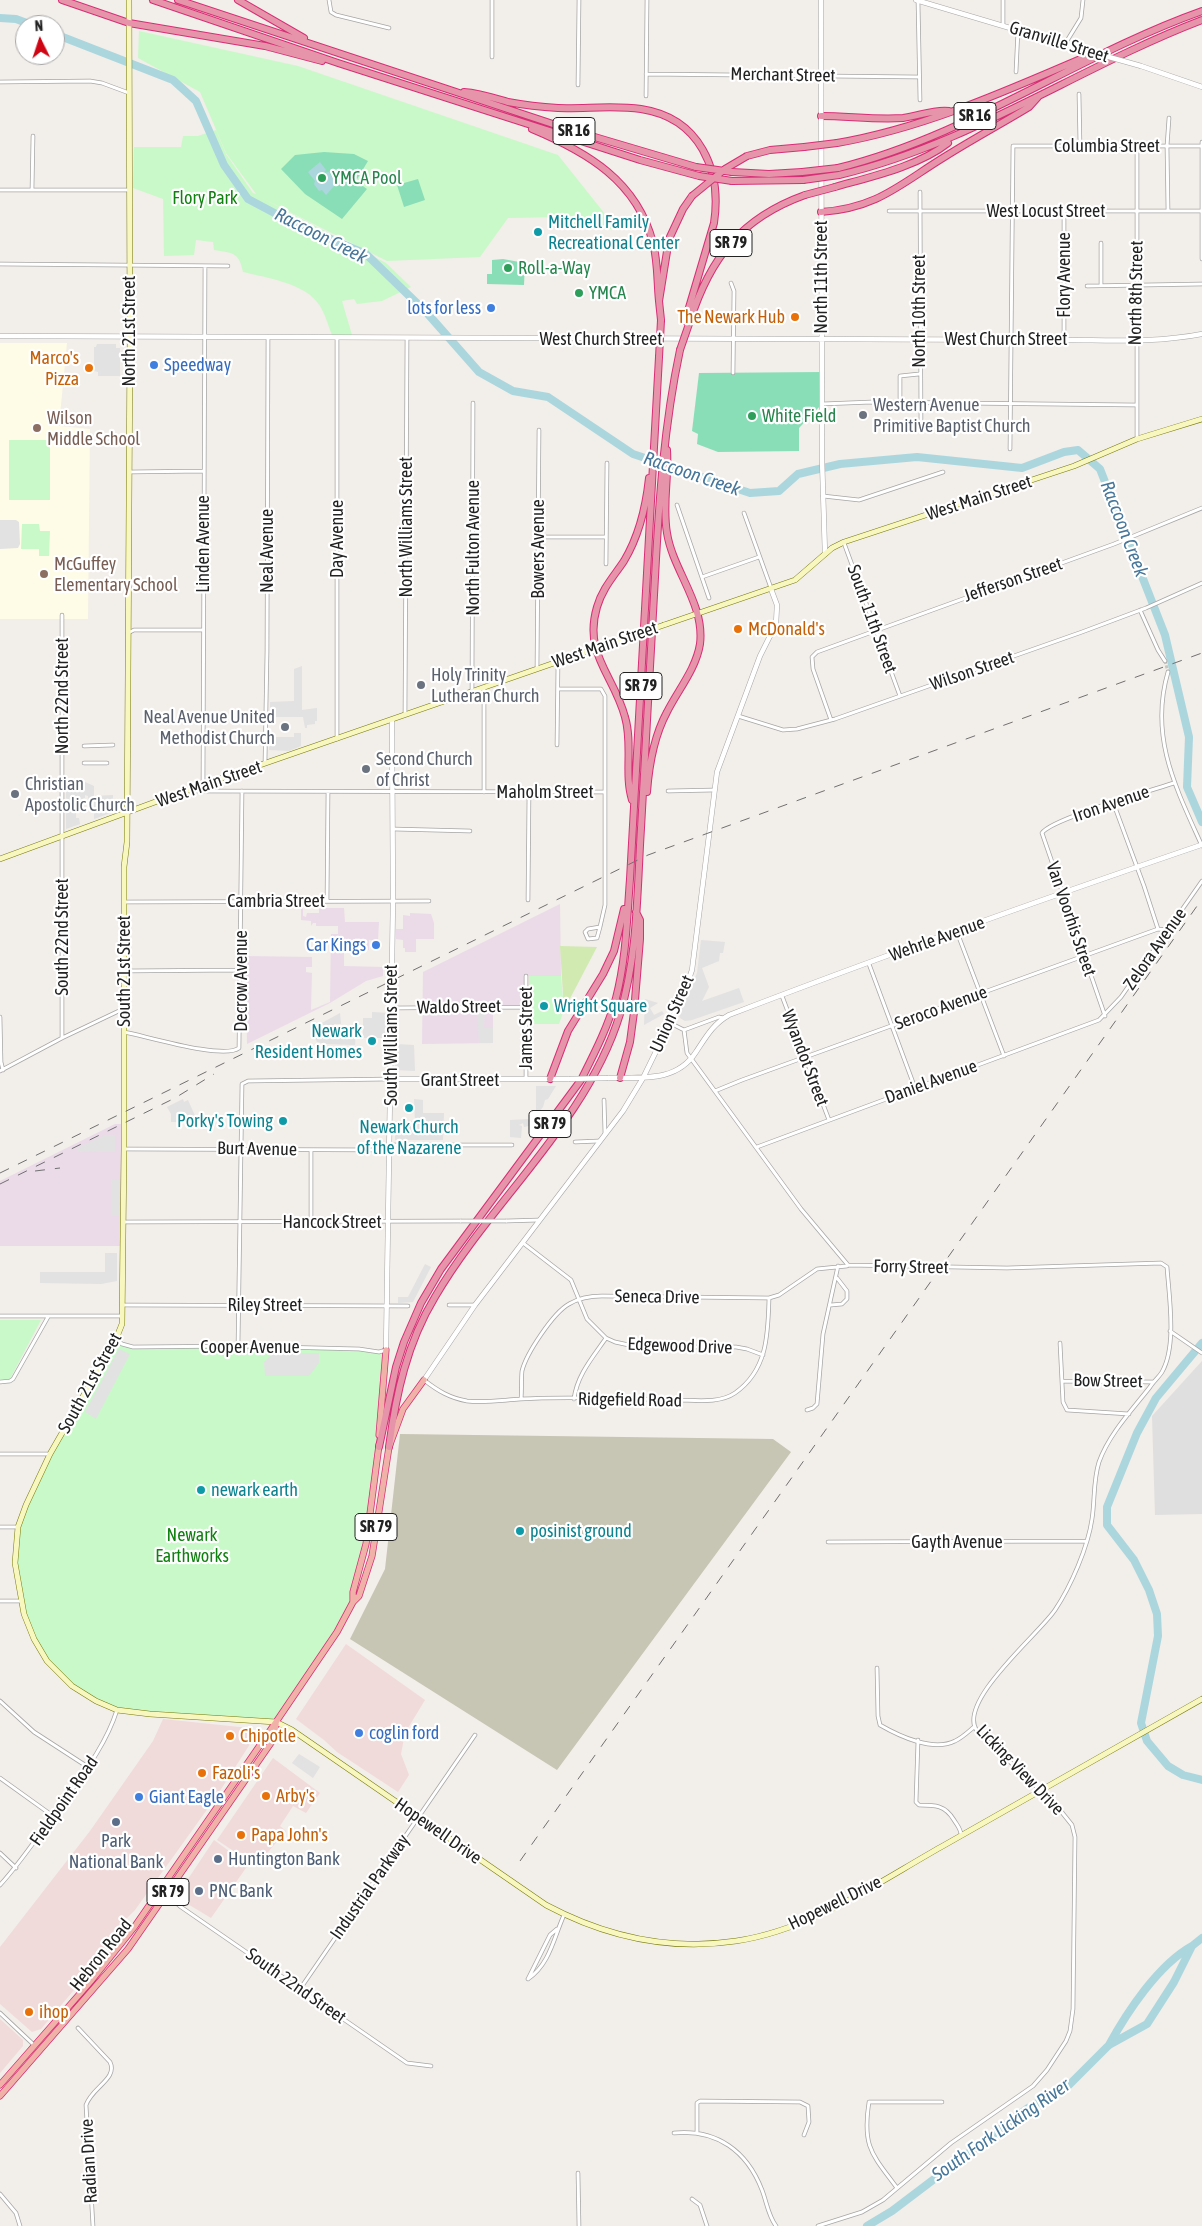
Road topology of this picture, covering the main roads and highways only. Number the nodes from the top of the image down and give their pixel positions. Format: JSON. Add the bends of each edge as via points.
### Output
{"nodes":[{"id":1,"x":62,"y":0,"type":"edge"},
{"id":2,"x":129,"y":0,"type":"edge"},
{"id":3,"x":153,"y":0,"type":"edge"},
{"id":4,"x":178,"y":0,"type":"edge"},
{"id":5,"x":238,"y":0,"type":"edge"},
{"id":6,"x":1202,"y":6,"type":"edge"},
{"id":7,"x":1202,"y":11,"type":"edge"},
{"id":8,"x":1182,"y":18,"type":"junction"},
{"id":9,"x":1201,"y":21,"type":"edge"},
{"id":10,"x":129,"y":23,"type":"junction"},
{"id":11,"x":330,"y":50,"type":"junction"},
{"id":12,"x":1106,"y":53,"type":"junction"},
{"id":13,"x":338,"y":62,"type":"junction"},
{"id":14,"x":454,"y":91,"type":"junction"},
{"id":15,"x":1041,"y":94,"type":"junction"},
{"id":16,"x":951,"y":111,"type":"junction"},
{"id":17,"x":821,"y":116,"type":"road end"},
{"id":18,"x":520,"y":121,"type":"junction"},
{"id":19,"x":957,"y":135,"type":"junction"},
{"id":20,"x":821,"y":212,"type":"road end"},
{"id":21,"x":659,"y":301,"type":"junction"},
{"id":22,"x":687,"y":321,"type":"junction"},
{"id":23,"x":1202,"y":419,"type":"edge"},
{"id":24,"x":652,"y":476,"type":"junction"},
{"id":25,"x":663,"y":480,"type":"junction"},
{"id":26,"x":698,"y":613,"type":"junction"},
{"id":27,"x":594,"y":648,"type":"junction"},
{"id":28,"x":642,"y":799,"type":"junction"},
{"id":29,"x":633,"y":805,"type":"junction"},
{"id":30,"x":127,"y":813,"type":"junction"},
{"id":31,"x":0,"y":859,"type":"edge"},
{"id":32,"x":630,"y":879,"type":"junction"},
{"id":33,"x":636,"y":911,"type":"junction"},
{"id":34,"x":620,"y":1078,"type":"road end"},
{"id":35,"x":550,"y":1079,"type":"road end"},
{"id":36,"x":386,"y":1350,"type":"road end"},
{"id":37,"x":424,"y":1380,"type":"road end"},
{"id":38,"x":379,"y":1446,"type":"junction"},
{"id":39,"x":389,"y":1447,"type":"junction"},
{"id":40,"x":353,"y":1602,"type":"junction"},
{"id":41,"x":1202,"y":1699,"type":"edge"},
{"id":42,"x":276,"y":1722,"type":"junction"},
{"id":43,"x":184,"y":1854,"type":"junction"},
{"id":44,"x":158,"y":1892,"type":"junction"},
{"id":45,"x":166,"y":1894,"type":"junction"},
{"id":46,"x":132,"y":1942,"type":"junction"},
{"id":47,"x":0,"y":2085,"type":"edge"},
{"id":48,"x":0,"y":2096,"type":"edge"}],
"edges":[{"from":1,"to":10,"type":"highway"},
{"from":2,"to":10,"type":"main road","name":"North 21st Street"},
{"from":3,"to":13,"type":"highway","number":"SR 16"},
{"from":4,"to":11,"type":"highway","number":"SR 16"},
{"from":5,"to":11,"type":"highway"},
{"from":6,"to":8,"type":"highway"},
{"from":7,"to":8,"type":"highway","number":"SR 16"},
{"from":8,"to":12,"type":"highway","number":"SR 16"},
{"from":9,"to":15,"type":"highway","number":"SR 16"},
{"from":10,"to":13,"type":"highway","via":[[265,46],[324,62]]},
{"from":10,"to":30,"type":"main road","name":"North 21st Street"},
{"from":11,"to":14,"type":"highway","number":"SR 16"},
{"from":12,"to":14,"type":"highway","number":"SR 16","bridge":true,"via":[[916,143],[875,158],[838,168],[769,174],[696,167]]},
{"from":12,"to":16,"type":"highway","via":[[1090,55]]},
{"from":13,"to":18,"type":"highway","number":"SR 16"},
{"from":14,"to":22,"type":"highway","via":[[544,106],[639,109],[655,112],[685,129],[709,159],[717,197],[714,223]]},
{"from":15,"to":19,"type":"highway","number":"SR 16"},
{"from":15,"to":20,"type":"highway","via":[[1029,107],[891,193],[859,206]]},
{"from":16,"to":17,"type":"highway","via":[[889,118]]},
{"from":16,"to":21,"type":"highway","bridge":true,"via":[[882,135],[747,156],[725,169],[692,196],[680,214],[669,239]]},
{"from":18,"to":19,"type":"highway","number":"SR 16","bridge":true,"via":[[640,160],[699,176],[732,180],[803,180],[839,175],[887,163]]},
{"from":18,"to":21,"type":"highway","via":[[587,155],[603,166],[625,190],[640,211],[654,245]]},
{"from":19,"to":22,"type":"highway","number":"SR 79","bridge":true,"via":[[923,157],[805,195],[766,212],[736,236],[712,268]]},
{"from":21,"to":24,"type":"highway","bridge":true,"via":[[661,320]]},
{"from":22,"to":25,"type":"highway","number":"SR 79","bridge":true,"via":[[666,434],[667,458]]},
{"from":23,"to":26,"type":"main road","name":"West Main Street","via":[[1137,439],[1074,466],[844,542],[825,554],[802,576]]},
{"from":24,"to":27,"type":"highway","via":[[635,538],[597,605],[593,625]]},
{"from":24,"to":29,"type":"highway","number":"SR 79"},
{"from":25,"to":26,"type":"highway","via":[[670,548]]},
{"from":25,"to":28,"type":"highway","number":"SR 79"},
{"from":26,"to":27,"type":"main road","name":"West Main Street","bridge":true},
{"from":26,"to":28,"type":"highway","via":[[701,635],[696,660],[659,730],[647,794]]},
{"from":27,"to":29,"type":"highway","via":[[626,718],[630,753],[629,790]]},
{"from":27,"to":30,"type":"main road","name":"West Main Street"},
{"from":28,"to":33,"type":"highway","number":"SR 79"},
{"from":29,"to":32,"type":"highway","number":"SR 79"},
{"from":30,"to":31,"type":"main road","name":"West Main Street"},
{"from":30,"to":42,"type":"main road","name":"South 21st Street","via":[[120,1330],[50,1454],[26,1505],[18,1527],[14,1563],[29,1630],[40,1651],[72,1686],[96,1701],[117,1710],[150,1714]]},
{"from":32,"to":35,"type":"highway","via":[[614,951],[568,1031]]},
{"from":32,"to":38,"type":"highway","number":"SR 79","via":[[616,998],[596,1050],[574,1091],[455,1250],[421,1303],[396,1367]]},
{"from":33,"to":34,"type":"highway","via":[[640,930],[634,1012]]},
{"from":33,"to":39,"type":"highway","number":"SR 79","via":[[629,978],[620,1016],[605,1055],[576,1103],[467,1248],[434,1298],[404,1368]]},
{"from":36,"to":38,"type":"highway","name":"Hebron Road"},
{"from":37,"to":39,"type":"highway","name":"Hebron Road","via":[[403,1409]]},
{"from":38,"to":40,"type":"highway","name":"Hebron Road","number":"SR 79","via":[[366,1544]]},
{"from":39,"to":40,"type":"highway","name":"Hebron Road","number":"SR 79","via":[[372,1556],[359,1596]]},
{"from":40,"to":42,"type":"highway","name":"Hebron Road","number":"SR 79","via":[[337,1632]]},
{"from":41,"to":42,"type":"main road","name":"Hopewell Drive","via":[[806,1921],[748,1939],[706,1944],[659,1943],[609,1932],[564,1915],[299,1734]]},
{"from":42,"to":43,"type":"highway","name":"Hebron Road","number":"SR 79"},
{"from":42,"to":45,"type":"highway","name":"Hebron Road","number":"SR 79","via":[[273,1740]]},
{"from":43,"to":44,"type":"highway","name":"Hebron Road","number":"SR 79"},
{"from":43,"to":45,"type":"highway","via":[[168,1883]]},
{"from":44,"to":46,"type":"highway","via":[[156,1903]]},
{"from":44,"to":47,"type":"highway","name":"Hebron Road","number":"SR 79","via":[[121,1944]]},
{"from":45,"to":46,"type":"highway","name":"Hebron Road","number":"SR 79"},
{"from":46,"to":48,"type":"highway","name":"Hebron Road","number":"SR 79"}]}
